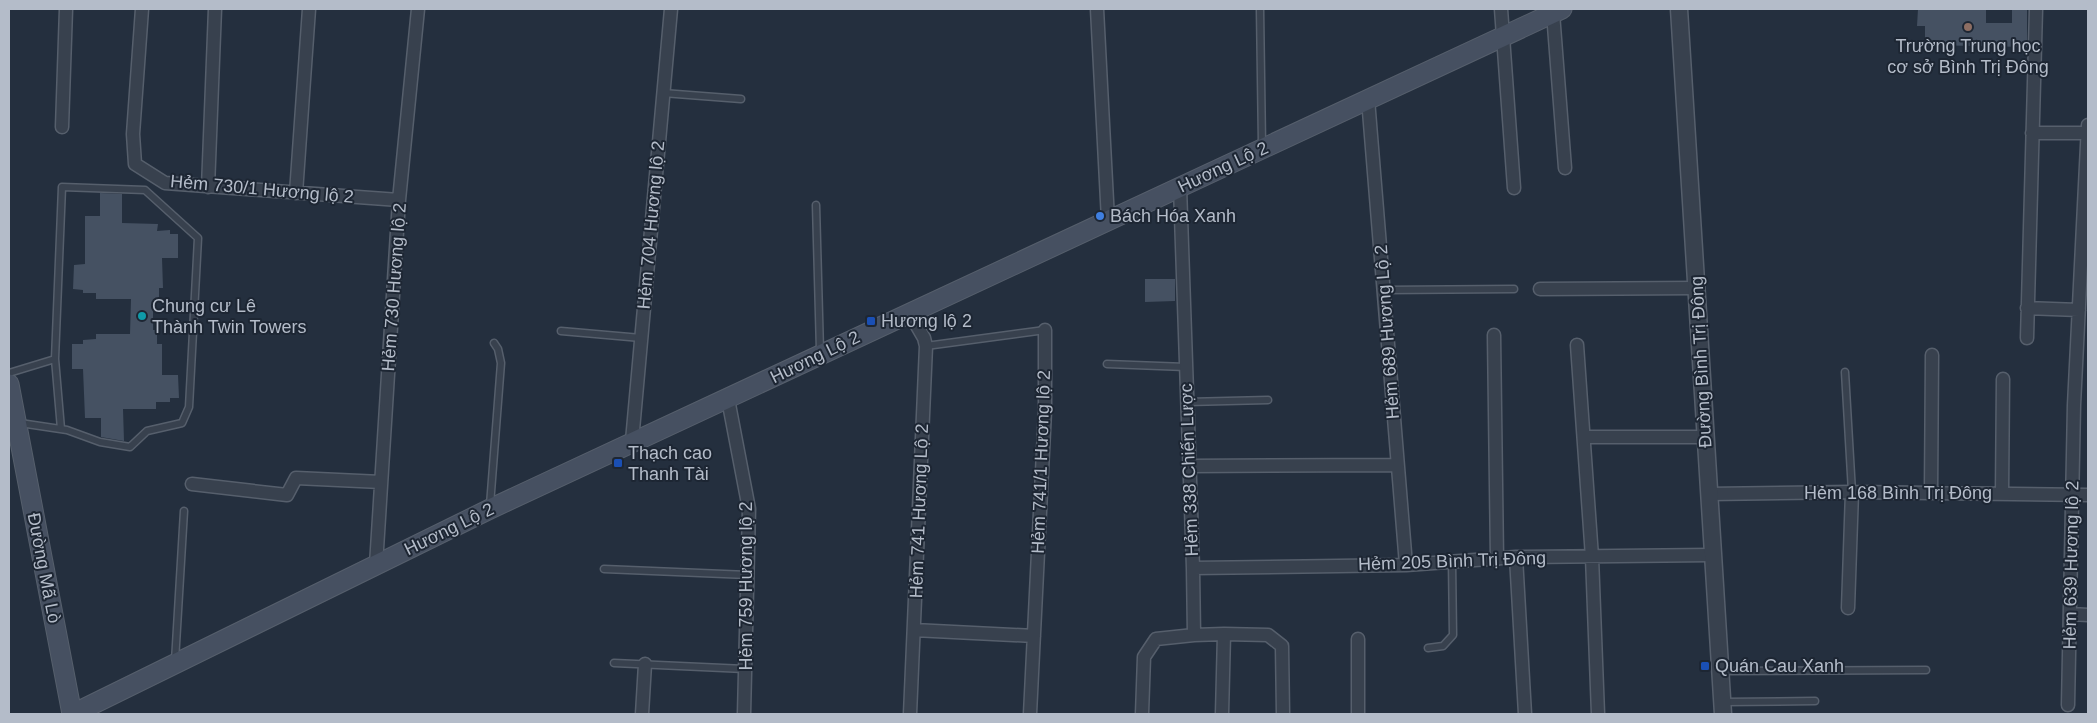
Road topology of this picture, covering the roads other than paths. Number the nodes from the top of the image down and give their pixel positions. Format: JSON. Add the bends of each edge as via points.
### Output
{"nodes":[{"id":1,"x":66,"y":9,"type":"edge"},
{"id":2,"x":142,"y":9,"type":"edge"},
{"id":3,"x":215,"y":9,"type":"edge"},
{"id":4,"x":309,"y":9,"type":"edge"},
{"id":5,"x":418,"y":9,"type":"edge"},
{"id":6,"x":671,"y":9,"type":"edge"},
{"id":7,"x":1097,"y":9,"type":"edge"},
{"id":8,"x":1260,"y":9,"type":"edge"},
{"id":9,"x":1501,"y":9,"type":"edge"},
{"id":10,"x":1679,"y":9,"type":"edge"},
{"id":11,"x":2036,"y":9,"type":"edge"},
{"id":12,"x":1558,"y":11,"type":"edge"},
{"id":13,"x":1503,"y":36,"type":"junction"},
{"id":14,"x":663,"y":94,"type":"junction"},
{"id":15,"x":741,"y":99,"type":"dead end"},
{"id":16,"x":1368,"y":99,"type":"junction"},
{"id":17,"x":2088,"y":125,"type":"edge"},
{"id":18,"x":62,"y":127,"type":"dead end"},
{"id":19,"x":2032,"y":133,"type":"junction"},
{"id":20,"x":2088,"y":133,"type":"edge"},
{"id":21,"x":1262,"y":149,"type":"junction"},
{"id":22,"x":1565,"y":168,"type":"dead end"},
{"id":23,"x":208,"y":186,"type":"junction"},
{"id":24,"x":1180,"y":187,"type":"junction"},
{"id":25,"x":1514,"y":188,"type":"dead end"},
{"id":26,"x":296,"y":193,"type":"junction"},
{"id":27,"x":400,"y":200,"type":"junction"},
{"id":28,"x":816,"y":205,"type":"dead end"},
{"id":29,"x":1108,"y":220,"type":"junction"},
{"id":30,"x":1696,"y":288,"type":"junction"},
{"id":31,"x":1514,"y":289,"type":"dead end"},
{"id":32,"x":1540,"y":289,"type":"dead end"},
{"id":33,"x":1385,"y":290,"type":"junction"},
{"id":34,"x":2028,"y":308,"type":"junction"},
{"id":35,"x":2079,"y":310,"type":"junction"},
{"id":36,"x":909,"y":312,"type":"junction"},
{"id":37,"x":1045,"y":330,"type":"joint"},
{"id":38,"x":561,"y":331,"type":"dead end"},
{"id":39,"x":1494,"y":335,"type":"dead end"},
{"id":40,"x":641,"y":338,"type":"junction"},
{"id":41,"x":2027,"y":338,"type":"dead end"},
{"id":42,"x":494,"y":343,"type":"dead end"},
{"id":43,"x":1577,"y":345,"type":"dead end"},
{"id":44,"x":926,"y":346,"type":"junction"},
{"id":45,"x":820,"y":355,"type":"junction"},
{"id":46,"x":1932,"y":355,"type":"dead end"},
{"id":47,"x":55,"y":358,"type":"junction"},
{"id":48,"x":1107,"y":364,"type":"dead end"},
{"id":49,"x":1186,"y":367,"type":"junction"},
{"id":50,"x":1844,"y":372,"type":"dead end"},
{"id":51,"x":9,"y":373,"type":"edge"},
{"id":52,"x":2003,"y":379,"type":"dead end"},
{"id":53,"x":9,"y":384,"type":"edge"},
{"id":54,"x":728,"y":399,"type":"junction"},
{"id":55,"x":1268,"y":400,"type":"dead end"},
{"id":56,"x":1187,"y":402,"type":"junction"},
{"id":57,"x":15,"y":422,"type":"junction"},
{"id":58,"x":61,"y":429,"type":"junction"},
{"id":59,"x":1584,"y":437,"type":"junction"},
{"id":60,"x":1705,"y":437,"type":"junction"},
{"id":61,"x":632,"y":441,"type":"junction"},
{"id":62,"x":1396,"y":465,"type":"junction"},
{"id":63,"x":1189,"y":466,"type":"junction"},
{"id":64,"x":381,"y":482,"type":"junction"},
{"id":65,"x":192,"y":484,"type":"dead end"},
{"id":66,"x":1852,"y":492,"type":"junction"},
{"id":67,"x":1931,"y":493,"type":"junction"},
{"id":68,"x":1709,"y":494,"type":"junction"},
{"id":69,"x":2002,"y":494,"type":"junction"},
{"id":70,"x":2073,"y":495,"type":"junction"},
{"id":71,"x":2088,"y":495,"type":"edge"},
{"id":72,"x":490,"y":509,"type":"junction"},
{"id":73,"x":184,"y":511,"type":"dead end"},
{"id":74,"x":1711,"y":555,"type":"junction"},
{"id":75,"x":1516,"y":557,"type":"junction"},
{"id":76,"x":1592,"y":557,"type":"junction"},
{"id":77,"x":1497,"y":559,"type":"junction"},
{"id":78,"x":1452,"y":562,"type":"junction"},
{"id":79,"x":376,"y":565,"type":"junction"},
{"id":80,"x":1406,"y":565,"type":"junction"},
{"id":81,"x":1193,"y":568,"type":"junction"},
{"id":82,"x":604,"y":569,"type":"dead end"},
{"id":83,"x":748,"y":575,"type":"junction"},
{"id":84,"x":1848,"y":608,"type":"dead end"},
{"id":85,"x":2071,"y":614,"type":"junction"},
{"id":86,"x":2088,"y":615,"type":"edge"},
{"id":87,"x":914,"y":630,"type":"junction"},
{"id":88,"x":1224,"y":634,"type":"junction"},
{"id":89,"x":1194,"y":635,"type":"junction"},
{"id":90,"x":1034,"y":636,"type":"junction"},
{"id":91,"x":1358,"y":639,"type":"dead end"},
{"id":92,"x":1428,"y":648,"type":"dead end"},
{"id":93,"x":175,"y":663,"type":"junction"},
{"id":94,"x":614,"y":663,"type":"dead end"},
{"id":95,"x":644,"y":664,"type":"junction"},
{"id":96,"x":746,"y":669,"type":"junction"},
{"id":97,"x":1926,"y":670,"type":"dead end"},
{"id":98,"x":1720,"y":671,"type":"junction"},
{"id":99,"x":1815,"y":701,"type":"dead end"},
{"id":100,"x":2068,"y":705,"type":"dead end"},
{"id":101,"x":1722,"y":708,"type":"edge"},
{"id":102,"x":73,"y":714,"type":"edge"},
{"id":103,"x":642,"y":714,"type":"edge"},
{"id":104,"x":744,"y":714,"type":"edge"},
{"id":105,"x":910,"y":714,"type":"edge"},
{"id":106,"x":1030,"y":714,"type":"edge"},
{"id":107,"x":1142,"y":714,"type":"edge"},
{"id":108,"x":1222,"y":714,"type":"edge"},
{"id":109,"x":1283,"y":714,"type":"edge"},
{"id":110,"x":1358,"y":714,"type":"edge"},
{"id":111,"x":1525,"y":714,"type":"edge"},
{"id":112,"x":1598,"y":714,"type":"edge"}],
"edges":[{"from":1,"to":18,"type":"street"},
{"from":2,"to":23,"type":"street","name":"Hẻm 730/1 Hương lộ 2","via":[[133,134],[135,164],[164,183]]},
{"from":3,"to":23,"type":"street"},
{"from":4,"to":26,"type":"street"},
{"from":5,"to":27,"type":"street","name":"Hẻm 730 Hương lộ 2"},
{"from":6,"to":14,"type":"street","name":"Hẻm 704 Hương lộ 2"},
{"from":7,"to":29,"type":"street"},
{"from":8,"to":21,"type":"lane"},
{"from":9,"to":13,"type":"street"},
{"from":10,"to":30,"type":"street","name":"Đường Bình Trị Đông"},
{"from":11,"to":19,"type":"street"},
{"from":12,"to":13,"type":"main road","name":"Hương Lộ 2"},
{"from":12,"to":22,"type":"street"},
{"from":13,"to":16,"type":"main road","name":"Hương Lộ 2"},
{"from":13,"to":25,"type":"street"},
{"from":14,"to":15,"type":"lane"},
{"from":14,"to":40,"type":"street","name":"Hẻm 704 Hương lộ 2"},
{"from":16,"to":21,"type":"main road","name":"Hương Lộ 2"},
{"from":16,"to":33,"type":"street","name":"Hẻm 689 Hương Lộ 2"},
{"from":17,"to":20,"type":"street","name":"Hẻm 639 Hương lộ 2"},
{"from":19,"to":20,"type":"street"},
{"from":19,"to":34,"type":"street"},
{"from":20,"to":35,"type":"street","name":"Hẻm 639 Hương lộ 2"},
{"from":21,"to":24,"type":"main road","name":"Hương Lộ 2"},
{"from":23,"to":26,"type":"street","name":"Hẻm 730/1 Hương lộ 2"},
{"from":24,"to":29,"type":"main road","name":"Hương Lộ 2"},
{"from":24,"to":49,"type":"street","name":"Hẻm 338 Chiến Lược"},
{"from":26,"to":27,"type":"street","name":"Hẻm 730/1 Hương lộ 2"},
{"from":27,"to":64,"type":"street","name":"Hẻm 730 Hương lộ 2"},
{"from":28,"to":45,"type":"lane"},
{"from":29,"to":36,"type":"main road","name":"Hương Lộ 2"},
{"from":30,"to":32,"type":"street"},
{"from":30,"to":60,"type":"street","name":"Đường Bình Trị Đông"},
{"from":31,"to":33,"type":"lane"},
{"from":33,"to":62,"type":"street","name":"Hẻm 689 Hương Lộ 2"},
{"from":34,"to":35,"type":"street"},
{"from":34,"to":41,"type":"street"},
{"from":35,"to":70,"type":"street","name":"Hẻm 639 Hương lộ 2"},
{"from":36,"to":44,"type":"street","name":"Hẻm 741 Hương Lộ 2"},
{"from":36,"to":45,"type":"main road","name":"Hương Lộ 2"},
{"from":37,"to":44,"type":"lane","name":"Hẻm 741/1 Hương lộ 2"},
{"from":37,"to":90,"type":"street","name":"Hẻm 741/1 Hương lộ 2","via":[[1045,411]]},
{"from":38,"to":40,"type":"lane"},
{"from":39,"to":77,"type":"street"},
{"from":40,"to":61,"type":"street","name":"Hẻm 704 Hương lộ 2"},
{"from":42,"to":72,"type":"lane","via":[[501,363]]},
{"from":43,"to":59,"type":"street"},
{"from":44,"to":87,"type":"street","name":"Hẻm 741 Hương Lộ 2"},
{"from":45,"to":54,"type":"main road","name":"Hương Lộ 2"},
{"from":46,"to":67,"type":"street"},
{"from":47,"to":51,"type":"lane"},
{"from":47,"to":58,"type":"lane"},
{"from":47,"to":58,"type":"lane","via":[[62,187],[145,190],[198,238],[189,407],[182,423],[147,431],[130,447],[100,442]]},
{"from":48,"to":49,"type":"lane"},
{"from":49,"to":56,"type":"street","name":"Hẻm 338 Chiến Lược"},
{"from":50,"to":66,"type":"lane"},
{"from":52,"to":69,"type":"street"},
{"from":53,"to":57,"type":"main road","name":"Đường Mã Lò"},
{"from":54,"to":61,"type":"main road","name":"Hương Lộ 2"},
{"from":54,"to":83,"type":"street","name":"Hẻm 759 Hương lộ 2","via":[[749,509]]},
{"from":55,"to":56,"type":"lane"},
{"from":56,"to":63,"type":"street","name":"Hẻm 338 Chiến Lược"},
{"from":57,"to":58,"type":"lane"},
{"from":57,"to":102,"type":"main road","name":"Đường Mã Lò"},
{"from":59,"to":60,"type":"street"},
{"from":59,"to":76,"type":"street"},
{"from":60,"to":68,"type":"street","name":"Đường Bình Trị Đông"},
{"from":61,"to":72,"type":"main road","name":"Hương Lộ 2"},
{"from":62,"to":63,"type":"street"},
{"from":62,"to":80,"type":"street","name":"Hẻm 689 Hương Lộ 2"},
{"from":63,"to":81,"type":"street","name":"Hẻm 338 Chiến Lược"},
{"from":64,"to":65,"type":"street","via":[[296,478],[287,495]]},
{"from":64,"to":79,"type":"street","name":"Hẻm 730 Hương lộ 2"},
{"from":66,"to":67,"type":"street","name":"Hẻm 168 Bình Trị Đông"},
{"from":66,"to":68,"type":"street","name":"Hẻm 168 Bình Trị Đông"},
{"from":66,"to":84,"type":"street"},
{"from":67,"to":69,"type":"street","name":"Hẻm 168 Bình Trị Đông"},
{"from":68,"to":74,"type":"street","name":"Đường Bình Trị Đông"},
{"from":69,"to":70,"type":"street","name":"Hẻm 168 Bình Trị Đông"},
{"from":70,"to":71,"type":"street","name":"Hẻm 168 Bình Trị Đông"},
{"from":70,"to":85,"type":"street","name":"Hẻm 639 Hương lộ 2"},
{"from":72,"to":79,"type":"main road","name":"Hương Lộ 2"},
{"from":73,"to":93,"type":"lane"},
{"from":74,"to":76,"type":"street","name":"Hẻm 205 Bình Trị Đông"},
{"from":74,"to":98,"type":"street","name":"Đường Bình Trị Đông"},
{"from":75,"to":76,"type":"street","name":"Hẻm 205 Bình Trị Đông"},
{"from":75,"to":77,"type":"street","name":"Hẻm 205 Bình Trị Đông"},
{"from":75,"to":111,"type":"street"},
{"from":76,"to":112,"type":"street"},
{"from":77,"to":78,"type":"street","name":"Hẻm 205 Bình Trị Đông"},
{"from":78,"to":80,"type":"street","name":"Hẻm 205 Bình Trị Đông"},
{"from":78,"to":92,"type":"lane","via":[[1453,635],[1443,646]]},
{"from":79,"to":93,"type":"main road","name":"Hương Lộ 2"},
{"from":80,"to":81,"type":"street","name":"Hẻm 205 Bình Trị Đông"},
{"from":81,"to":89,"type":"street","name":"Hẻm 338 Chiến Lược"},
{"from":82,"to":83,"type":"lane"},
{"from":83,"to":96,"type":"street","name":"Hẻm 759 Hương lộ 2"},
{"from":85,"to":86,"type":"street"},
{"from":85,"to":100,"type":"street","name":"Hẻm 639 Hương lộ 2"},
{"from":87,"to":90,"type":"street"},
{"from":87,"to":105,"type":"street","name":"Hẻm 741 Hương Lộ 2"},
{"from":88,"to":89,"type":"street"},
{"from":88,"to":108,"type":"street"},
{"from":88,"to":109,"type":"street","via":[[1268,635],[1282,646]]},
{"from":89,"to":107,"type":"street","via":[[1156,639],[1144,657]]},
{"from":90,"to":106,"type":"street","name":"Hẻm 741/1 Hương lộ 2"},
{"from":91,"to":110,"type":"street"},
{"from":93,"to":102,"type":"main road","name":"Hương Lộ 2"},
{"from":94,"to":95,"type":"lane"},
{"from":95,"to":96,"type":"lane"},
{"from":95,"to":103,"type":"street"},
{"from":96,"to":104,"type":"street","name":"Hẻm 759 Hương lộ 2"},
{"from":97,"to":98,"type":"lane"},
{"from":98,"to":101,"type":"street","name":"Đường Bình Trị Đông"},
{"from":99,"to":101,"type":"lane"}]}
